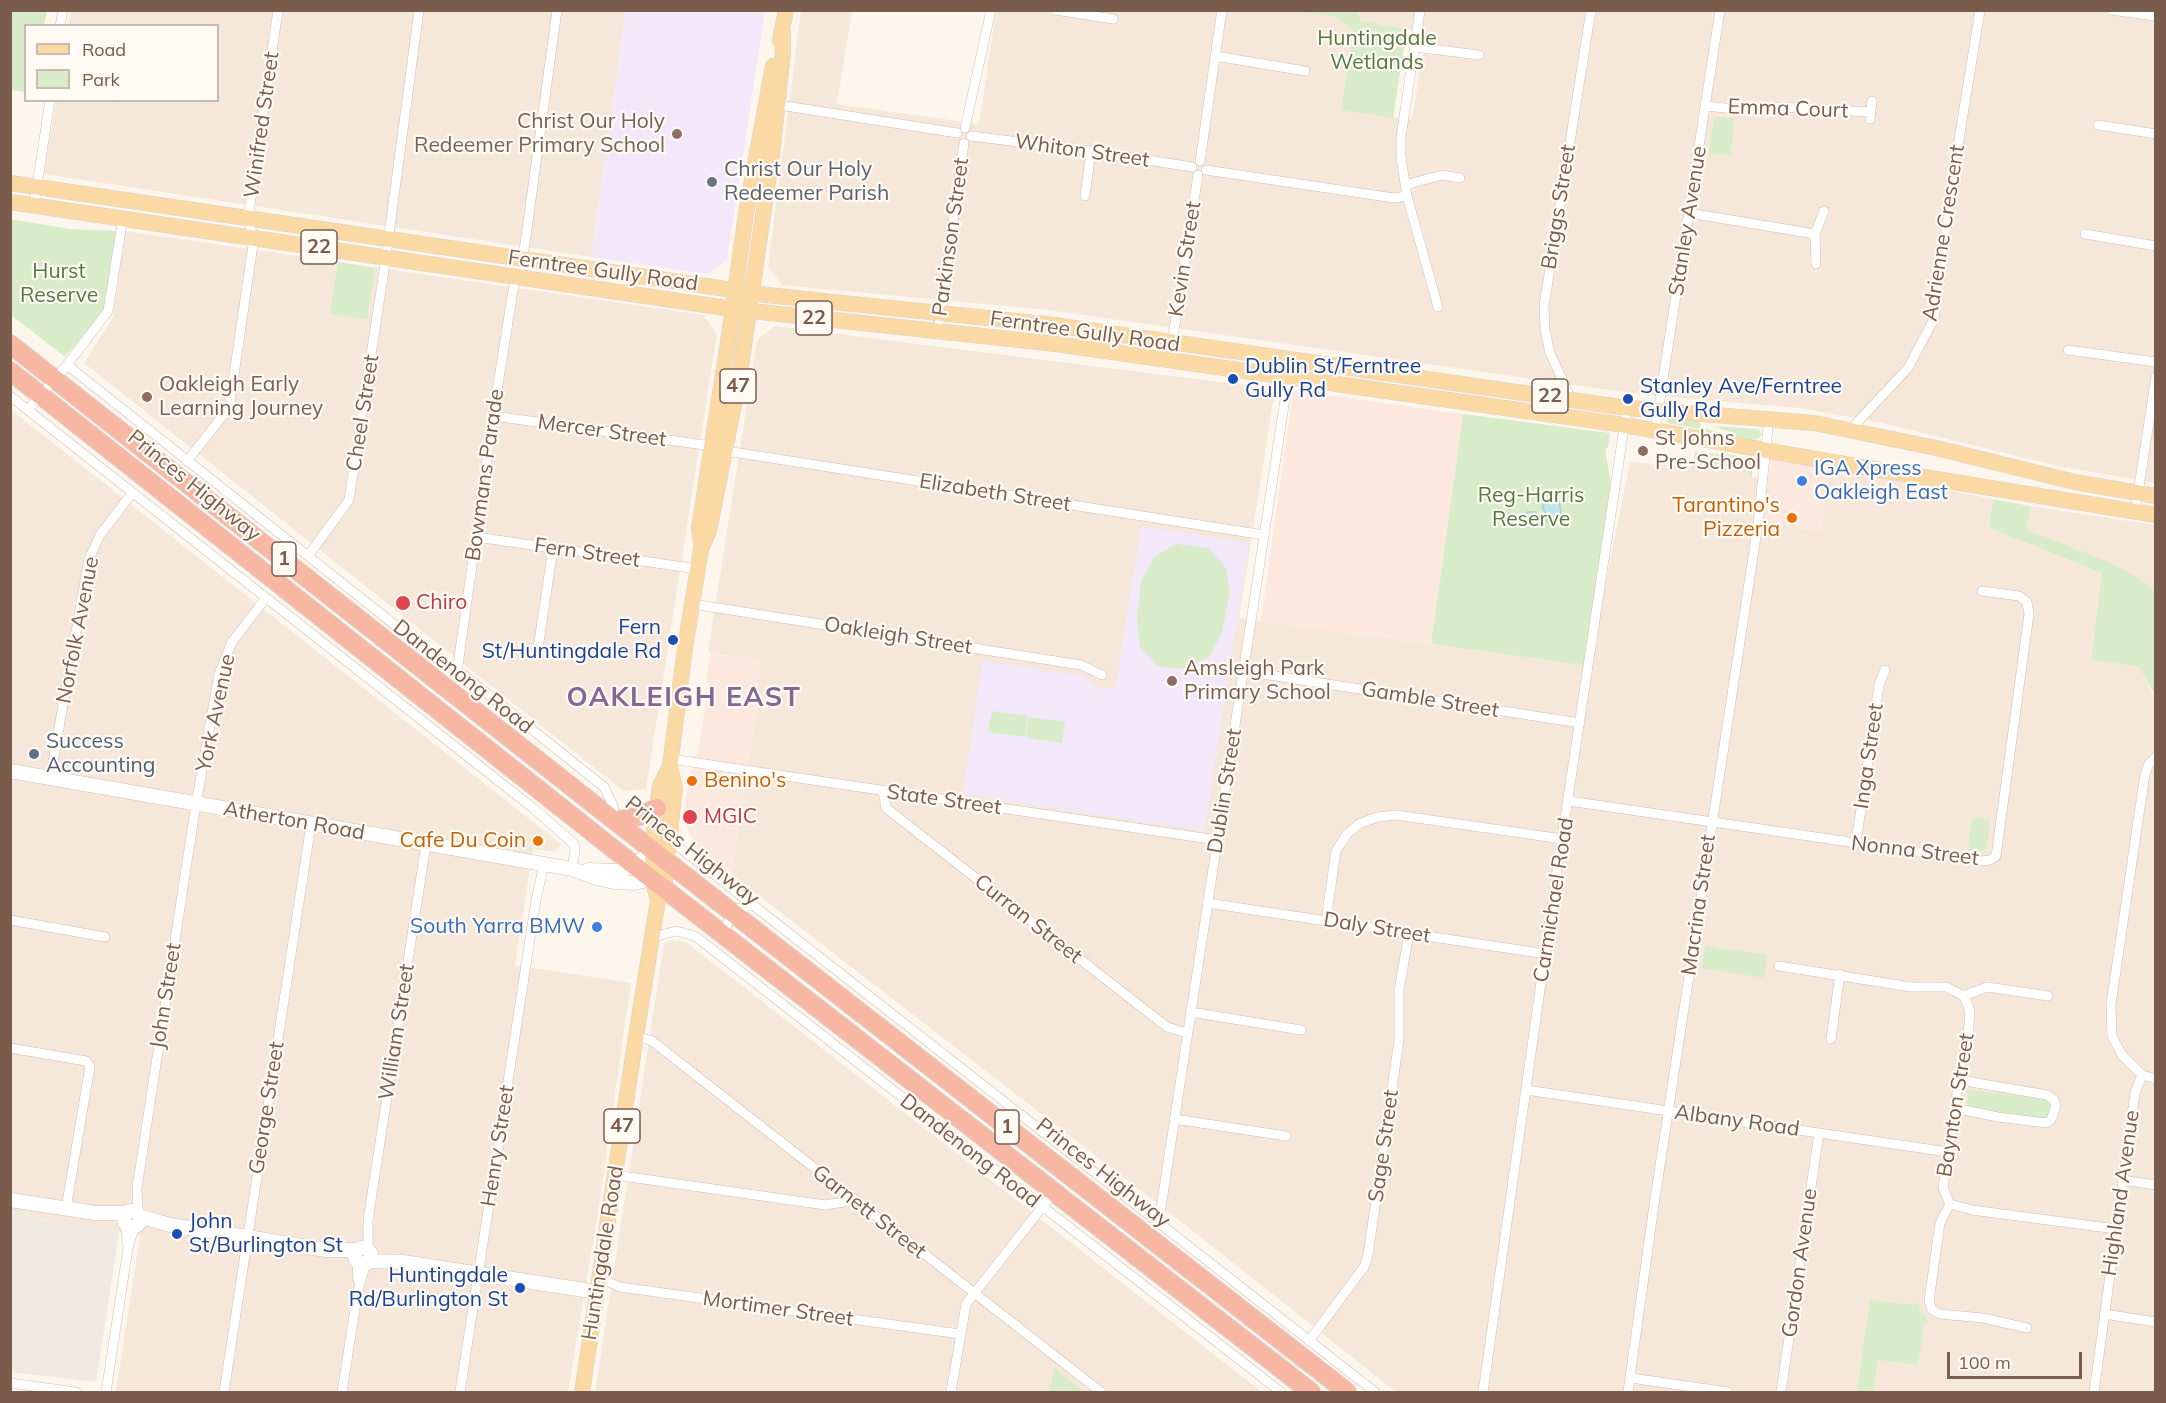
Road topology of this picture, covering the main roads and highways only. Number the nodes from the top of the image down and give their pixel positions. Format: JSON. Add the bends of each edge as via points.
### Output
{"nodes":[{"id":1,"x":786,"y":10,"type":"edge"},
{"id":2,"x":772,"y":104,"type":"junction"},
{"id":3,"x":10,"y":183,"type":"edge"},
{"id":4,"x":10,"y":202,"type":"edge"},
{"id":5,"x":735,"y":290,"type":"junction"},
{"id":6,"x":751,"y":292,"type":"junction"},
{"id":7,"x":733,"y":309,"type":"junction"},
{"id":8,"x":749,"y":311,"type":"junction"},
{"id":9,"x":10,"y":344,"type":"edge"},
{"id":10,"x":10,"y":371,"type":"edge"},
{"id":11,"x":719,"y":449,"type":"junction"},
{"id":12,"x":2156,"y":496,"type":"edge"},
{"id":13,"x":2156,"y":515,"type":"edge"},
{"id":14,"x":671,"y":763,"type":"junction"},
{"id":15,"x":657,"y":808,"type":"junction"},
{"id":16,"x":615,"y":821,"type":"junction"},
{"id":17,"x":660,"y":855,"type":"junction"},
{"id":18,"x":658,"y":889,"type":"junction"},
{"id":19,"x":582,"y":1392,"type":"edge"},
{"id":20,"x":1311,"y":1392,"type":"edge"},
{"id":21,"x":1347,"y":1392,"type":"edge"}],
"edges":[{"from":1,"to":2,"type":"main road","name":"Huntingdale Road","number":"47","via":[[783,52]]},
{"from":2,"to":5,"type":"main road","name":"Huntingdale Road","number":"47","via":[[746,213]]},
{"from":2,"to":6,"type":"main road","name":"Huntingdale Road","number":"47"},
{"from":3,"to":5,"type":"main road","name":"Ferntree Gully Road","number":"22"},
{"from":4,"to":7,"type":"main road","name":"Ferntree Gully Road","number":"22"},
{"from":5,"to":6,"type":"main road","name":"Ferntree Gully Road","number":"22"},
{"from":5,"to":7,"type":"main road","name":"Huntingdale Road","number":"47"},
{"from":6,"to":8,"type":"main road","name":"Huntingdale Road","number":"47"},
{"from":6,"to":12,"type":"main road","name":"Ferntree Gully Road","number":"22","via":[[1054,325],[1627,408],[1769,418],[1851,429],[2075,482]]},
{"from":7,"to":8,"type":"main road","name":"Ferntree Gully Road","number":"22"},
{"from":7,"to":11,"type":"main road","name":"Huntingdale Road","number":"47"},
{"from":8,"to":11,"type":"main road","name":"Huntingdale Road","number":"47","via":[[739,380]]},
{"from":8,"to":13,"type":"main road","name":"Ferntree Gully Road","number":"22","via":[[1056,344],[1624,425]]},
{"from":9,"to":16,"type":"highway","name":"Princes Highway","number":"1","via":[[62,372]]},
{"from":10,"to":18,"type":"highway","name":"Princes Highway","number":"1","via":[[635,866]]},
{"from":11,"to":14,"type":"main road","name":"Huntingdale Road","number":"47","via":[[699,528],[701,549]]},
{"from":14,"to":15,"type":"main road","name":"Huntingdale Road","number":"47","via":[[660,786]]},
{"from":14,"to":17,"type":"main road","name":"Huntingdale Road","number":"47","via":[[675,788],[670,840]]},
{"from":15,"to":16,"type":"highway"},
{"from":15,"to":17,"type":"main road","name":"Huntingdale Road","number":"47"},
{"from":16,"to":17,"type":"highway","name":"Princes Highway","number":"1"},
{"from":17,"to":18,"type":"main road","name":"Huntingdale Road","number":"47"},
{"from":17,"to":21,"type":"highway","name":"Princes Highway","number":"1"},
{"from":18,"to":19,"type":"main road","name":"Huntingdale Road","number":"47"},
{"from":18,"to":20,"type":"highway","name":"Princes Highway","number":"1","via":[[725,936]]}]}
